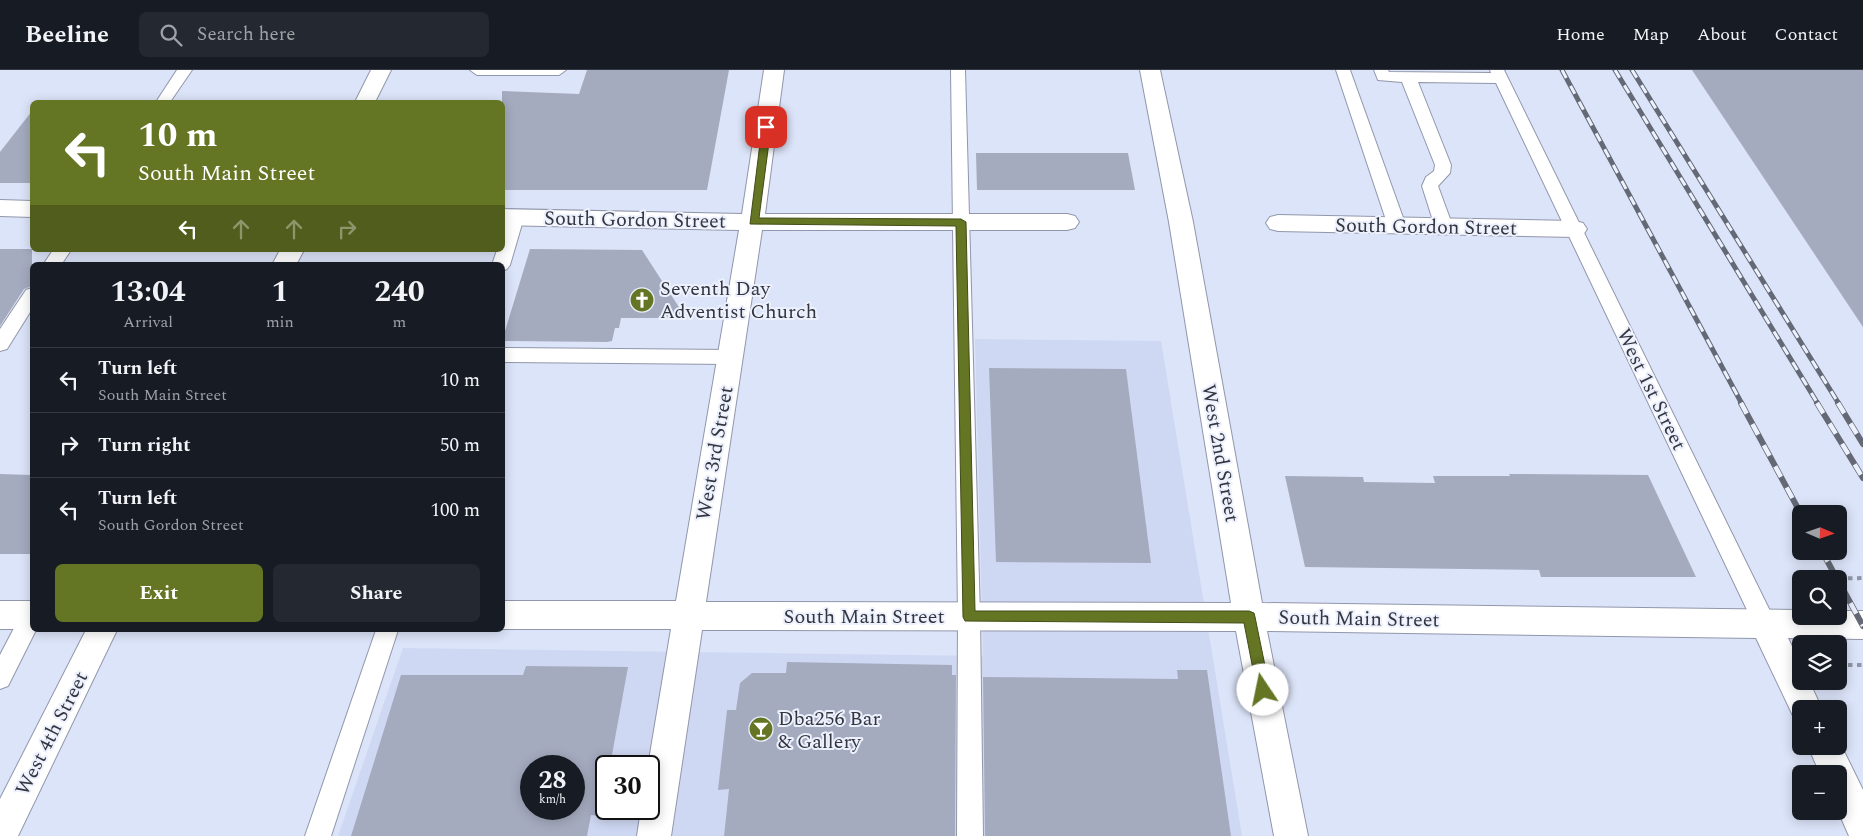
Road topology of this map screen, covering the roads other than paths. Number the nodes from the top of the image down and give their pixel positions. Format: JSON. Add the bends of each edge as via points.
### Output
{"nodes":[{"id":1,"x":185,"y":70,"type":"edge"},
{"id":2,"x":382,"y":70,"type":"edge"},
{"id":3,"x":477,"y":70,"type":"edge"},
{"id":4,"x":559,"y":70,"type":"edge"},
{"id":5,"x":774,"y":70,"type":"edge"},
{"id":6,"x":958,"y":70,"type":"edge"},
{"id":7,"x":1150,"y":70,"type":"edge"},
{"id":8,"x":1343,"y":70,"type":"edge"},
{"id":9,"x":519,"y":71,"type":"edge"},
{"id":10,"x":1382,"y":73,"type":"edge"},
{"id":11,"x":1440,"y":74,"type":"edge"},
{"id":12,"x":1499,"y":74,"type":"edge"},
{"id":13,"x":1408,"y":77,"type":"junction"},
{"id":14,"x":164,"y":100,"type":"edge"},
{"id":15,"x":366,"y":100,"type":"edge"},
{"id":16,"x":0,"y":208,"type":"edge"},
{"id":17,"x":30,"y":209,"type":"edge"},
{"id":18,"x":509,"y":217,"type":"edge"},
{"id":19,"x":753,"y":222,"type":"junction"},
{"id":20,"x":961,"y":222,"type":"junction"},
{"id":21,"x":1067,"y":222,"type":"dead end"},
{"id":22,"x":1278,"y":223,"type":"dead end"},
{"id":23,"x":1397,"y":226,"type":"junction"},
{"id":24,"x":1444,"y":227,"type":"junction"},
{"id":25,"x":1575,"y":230,"type":"junction"},
{"id":26,"x":505,"y":241,"type":"edge"},
{"id":27,"x":30,"y":298,"type":"edge"},
{"id":28,"x":0,"y":344,"type":"edge"},
{"id":29,"x":505,"y":355,"type":"edge"},
{"id":30,"x":730,"y":357,"type":"junction"},
{"id":31,"x":0,"y":615,"type":"edge"},
{"id":32,"x":30,"y":615,"type":"edge"},
{"id":33,"x":505,"y":615,"type":"edge"},
{"id":34,"x":687,"y":615,"type":"junction"},
{"id":35,"x":969,"y":617,"type":"junction"},
{"id":36,"x":1249,"y":617,"type":"junction"},
{"id":37,"x":30,"y":619,"type":"edge"},
{"id":38,"x":1765,"y":624,"type":"junction"},
{"id":39,"x":1863,"y":625,"type":"edge"},
{"id":40,"x":101,"y":632,"type":"edge"},
{"id":41,"x":386,"y":632,"type":"edge"},
{"id":42,"x":0,"y":678,"type":"edge"},
{"id":43,"x":1802,"y":700,"type":"edge"},
{"id":44,"x":1847,"y":794,"type":"edge"},
{"id":45,"x":1863,"y":827,"type":"edge"},
{"id":46,"x":0,"y":835,"type":"edge"},
{"id":47,"x":318,"y":836,"type":"edge"},
{"id":48,"x":654,"y":836,"type":"edge"},
{"id":49,"x":970,"y":836,"type":"edge"},
{"id":50,"x":1291,"y":836,"type":"edge"}],
"edges":[{"from":1,"to":14,"type":"lane"},
{"from":2,"to":15,"type":"street"},
{"from":3,"to":9,"type":"lane"},
{"from":4,"to":9,"type":"lane"},
{"from":5,"to":19,"type":"street","name":"West 3rd Street"},
{"from":6,"to":20,"type":"lane"},
{"from":7,"to":36,"type":"street","name":"West 2nd Street","via":[[1183,232]]},
{"from":8,"to":23,"type":"lane"},
{"from":10,"to":13,"type":"lane"},
{"from":11,"to":12,"type":"lane"},
{"from":11,"to":13,"type":"lane"},
{"from":12,"to":25,"type":"lane","name":"West 1st Street"},
{"from":13,"to":24,"type":"lane","via":[[1443,165],[1442,172],[1430,186]]},
{"from":16,"to":17,"type":"street"},
{"from":18,"to":19,"type":"street","name":"South Gordon Street"},
{"from":18,"to":26,"type":"lane"},
{"from":19,"to":20,"type":"street","name":"South Gordon Street"},
{"from":19,"to":30,"type":"street","name":"West 3rd Street"},
{"from":20,"to":21,"type":"street","name":"South Gordon Street"},
{"from":20,"to":35,"type":"lane"},
{"from":22,"to":23,"type":"street","name":"South Gordon Street"},
{"from":23,"to":24,"type":"street","name":"South Gordon Street"},
{"from":24,"to":25,"type":"street","name":"South Gordon Street"},
{"from":25,"to":38,"type":"lane","name":"West 1st Street"},
{"from":27,"to":28,"type":"lane"},
{"from":29,"to":30,"type":"lane"},
{"from":30,"to":34,"type":"street","name":"West 3rd Street"},
{"from":31,"to":32,"type":"street"},
{"from":33,"to":34,"type":"street","name":"South Main Street"},
{"from":34,"to":35,"type":"street","name":"South Main Street"},
{"from":34,"to":48,"type":"street","name":"West 3rd Street"},
{"from":35,"to":36,"type":"street","name":"South Main Street"},
{"from":35,"to":49,"type":"lane"},
{"from":36,"to":38,"type":"street","name":"South Main Street"},
{"from":36,"to":50,"type":"street","name":"West 2nd Street"},
{"from":37,"to":42,"type":"lane"},
{"from":38,"to":39,"type":"street","name":"South Main Street"},
{"from":38,"to":43,"type":"street","name":"West 1st Street"},
{"from":40,"to":46,"type":"street","name":"West 4th Street"},
{"from":41,"to":47,"type":"lane"},
{"from":44,"to":45,"type":"street"}]}
